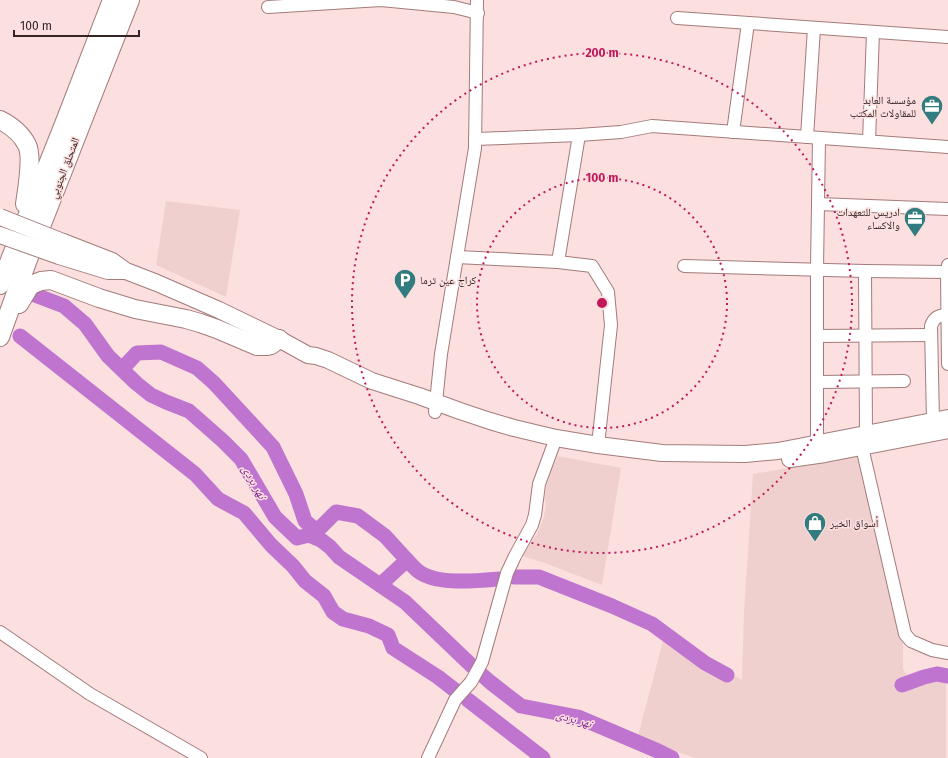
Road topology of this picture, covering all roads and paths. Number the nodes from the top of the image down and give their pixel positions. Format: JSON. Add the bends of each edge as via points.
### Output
{"nodes":[{"id":1,"x":112,"y":0,"type":"edge"},
{"id":2,"x":130,"y":0,"type":"edge"},
{"id":3,"x":381,"y":0,"type":"edge"},
{"id":4,"x":477,"y":0,"type":"edge"},
{"id":5,"x":268,"y":7,"type":"dead end"},
{"id":6,"x":478,"y":13,"type":"junction"},
{"id":7,"x":677,"y":18,"type":"dead end"},
{"id":8,"x":748,"y":23,"type":"junction"},
{"id":9,"x":814,"y":28,"type":"junction"},
{"id":10,"x":873,"y":32,"type":"junction"},
{"id":11,"x":948,"y":37,"type":"edge"},
{"id":12,"x":66,"y":119,"type":"junction"},
{"id":13,"x":0,"y":120,"type":"edge"},
{"id":14,"x":733,"y":132,"type":"junction"},
{"id":15,"x":579,"y":135,"type":"junction"},
{"id":16,"x":813,"y":137,"type":"junction"},
{"id":17,"x":475,"y":139,"type":"junction"},
{"id":18,"x":869,"y":141,"type":"junction"},
{"id":19,"x":28,"y":146,"type":"junction"},
{"id":20,"x":948,"y":147,"type":"edge"},
{"id":21,"x":818,"y":204,"type":"junction"},
{"id":22,"x":948,"y":209,"type":"edge"},
{"id":23,"x":0,"y":218,"type":"edge"},
{"id":24,"x":0,"y":235,"type":"edge"},
{"id":25,"x":17,"y":241,"type":"junction"},
{"id":26,"x":61,"y":249,"type":"junction"},
{"id":27,"x":457,"y":258,"type":"junction"},
{"id":28,"x":558,"y":262,"type":"junction"},
{"id":29,"x":684,"y":266,"type":"dead end"},
{"id":30,"x":0,"y":268,"type":"edge"},
{"id":31,"x":817,"y":269,"type":"junction"},
{"id":32,"x":948,"y":269,"type":"edge"},
{"id":33,"x":866,"y":270,"type":"junction"},
{"id":34,"x":0,"y":285,"type":"edge"},
{"id":35,"x":948,"y":315,"type":"edge"},
{"id":36,"x":2,"y":332,"type":"edge"},
{"id":37,"x":931,"y":335,"type":"junction"},
{"id":38,"x":817,"y":336,"type":"junction"},
{"id":39,"x":866,"y":336,"type":"junction"},
{"id":40,"x":279,"y":339,"type":"junction"},
{"id":41,"x":948,"y":364,"type":"edge"},
{"id":42,"x":904,"y":380,"type":"dead end"},
{"id":43,"x":866,"y":381,"type":"junction"},
{"id":44,"x":817,"y":382,"type":"junction"},
{"id":45,"x":436,"y":407,"type":"junction"},
{"id":46,"x":945,"y":425,"type":"edge"},
{"id":47,"x":864,"y":441,"type":"junction"},
{"id":48,"x":554,"y":442,"type":"junction"},
{"id":49,"x":817,"y":444,"type":"junction"},
{"id":50,"x":598,"y":445,"type":"junction"},
{"id":51,"x":0,"y":632,"type":"edge"},
{"id":52,"x":948,"y":653,"type":"edge"},
{"id":53,"x":201,"y":758,"type":"edge"},
{"id":54,"x":428,"y":758,"type":"edge"}],
"edges":[{"from":1,"to":12,"type":"highway","name":"المتحلق الجنوبي"},
{"from":2,"to":36,"type":"highway","name":"المتحلق الجنوبي"},
{"from":3,"to":5,"type":"street"},
{"from":3,"to":6,"type":"street","via":[[454,7]]},
{"from":4,"to":6,"type":"street"},
{"from":6,"to":17,"type":"street"},
{"from":7,"to":8,"type":"street"},
{"from":8,"to":9,"type":"street"},
{"from":8,"to":14,"type":"street"},
{"from":9,"to":10,"type":"street"},
{"from":9,"to":16,"type":"street"},
{"from":10,"to":11,"type":"street"},
{"from":10,"to":18,"type":"street"},
{"from":12,"to":19,"type":"highway","via":[[45,147],[36,150]]},
{"from":12,"to":25,"type":"highway","name":"المتحلق الجنوبي"},
{"from":13,"to":19,"type":"highway","via":[[19,133]]},
{"from":14,"to":15,"type":"street","via":[[652,126],[621,132]]},
{"from":14,"to":16,"type":"street"},
{"from":15,"to":17,"type":"street"},
{"from":15,"to":28,"type":"street"},
{"from":16,"to":18,"type":"street"},
{"from":16,"to":21,"type":"street"},
{"from":17,"to":27,"type":"street"},
{"from":18,"to":20,"type":"street"},
{"from":19,"to":25,"type":"highway","via":[[29,182]]},
{"from":21,"to":22,"type":"street"},
{"from":21,"to":31,"type":"street"},
{"from":23,"to":26,"type":"main road","bridge":true},
{"from":24,"to":26,"type":"main road","bridge":true},
{"from":25,"to":30,"type":"highway"},
{"from":25,"to":34,"type":"highway","name":"المتحلق الجنوبي"},
{"from":26,"to":40,"type":"main road","via":[[112,261],[126,271],[206,304]]},
{"from":27,"to":28,"type":"street"},
{"from":27,"to":45,"type":"street","via":[[441,354]]},
{"from":28,"to":50,"type":"street","via":[[592,266],[608,292],[611,325]]},
{"from":29,"to":31,"type":"street"},
{"from":31,"to":33,"type":"street"},
{"from":31,"to":38,"type":"street"},
{"from":32,"to":33,"type":"street"},
{"from":32,"to":35,"type":"street"},
{"from":33,"to":39,"type":"street"},
{"from":35,"to":37,"type":"street","via":[[935,319],[931,326]]},
{"from":35,"to":41,"type":"street"},
{"from":36,"to":40,"type":"highway","via":[[28,289],[40,281],[51,280],[135,309],[200,323],[257,346],[267,346]]},
{"from":37,"to":39,"type":"street"},
{"from":37,"to":46,"type":"street"},
{"from":38,"to":39,"type":"street"},
{"from":38,"to":44,"type":"street"},
{"from":39,"to":43,"type":"street"},
{"from":40,"to":45,"type":"main road","via":[[308,355],[328,360]]},
{"from":42,"to":43,"type":"street"},
{"from":43,"to":44,"type":"street"},
{"from":43,"to":47,"type":"street"},
{"from":44,"to":49,"type":"street"},
{"from":45,"to":48,"type":"main road","via":[[471,415]]},
{"from":46,"to":47,"type":"main road"},
{"from":47,"to":48,"type":"main road","via":[[824,454],[768,463],[686,464],[624,460]]},
{"from":47,"to":49,"type":"main road"},
{"from":47,"to":52,"type":"street","via":[[905,634],[910,641]]},
{"from":48,"to":50,"type":"main road"},
{"from":48,"to":54,"type":"street","via":[[538,484],[532,525],[507,573],[482,662],[471,682],[455,700]]},
{"from":49,"to":50,"type":"main road","via":[[745,454],[662,453]]},
{"from":51,"to":53,"type":"street","via":[[90,694]]}]}
